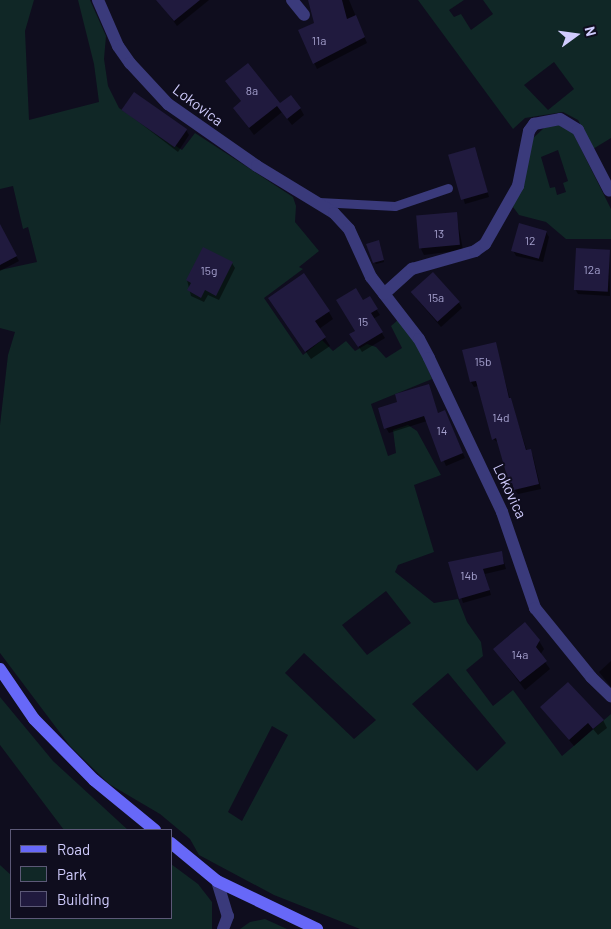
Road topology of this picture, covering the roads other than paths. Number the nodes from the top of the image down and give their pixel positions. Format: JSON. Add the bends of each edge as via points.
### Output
{"nodes":[{"id":1,"x":98,"y":0,"type":"edge"},
{"id":2,"x":292,"y":0,"type":"edge"},
{"id":3,"x":304,"y":16,"type":"dead end"},
{"id":4,"x":448,"y":188,"type":"dead end"},
{"id":5,"x":609,"y":190,"type":"dead end"},
{"id":6,"x":314,"y":202,"type":"junction"},
{"id":7,"x":384,"y":294,"type":"junction"},
{"id":8,"x":0,"y":669,"type":"edge"},
{"id":9,"x":611,"y":696,"type":"edge"},
{"id":10,"x":154,"y":829,"type":"edge"},
{"id":11,"x":172,"y":844,"type":"edge"},
{"id":12,"x":217,"y":881,"type":"junction"},
{"id":13,"x":223,"y":929,"type":"edge"},
{"id":14,"x":317,"y":929,"type":"edge"}],
"edges":[{"from":1,"to":6,"type":"street","name":"Lokovica","via":[[130,63],[168,104]]},
{"from":2,"to":3,"type":"street"},
{"from":4,"to":6,"type":"lane","via":[[395,206]]},
{"from":5,"to":7,"type":"street","via":[[578,130],[560,119],[534,124],[529,130],[518,186],[485,244],[475,251],[412,269]]},
{"from":6,"to":7,"type":"street","name":"Lokovica","via":[[334,213],[350,229],[362,261]]},
{"from":7,"to":9,"type":"street","name":"Lokovica","via":[[420,339],[502,512],[535,608],[591,677]]},
{"from":8,"to":10,"type":"main road","via":[[34,719],[94,780]]},
{"from":11,"to":12,"type":"main road"},
{"from":12,"to":13,"type":"street","via":[[228,916]]},
{"from":12,"to":14,"type":"main road"}]}
